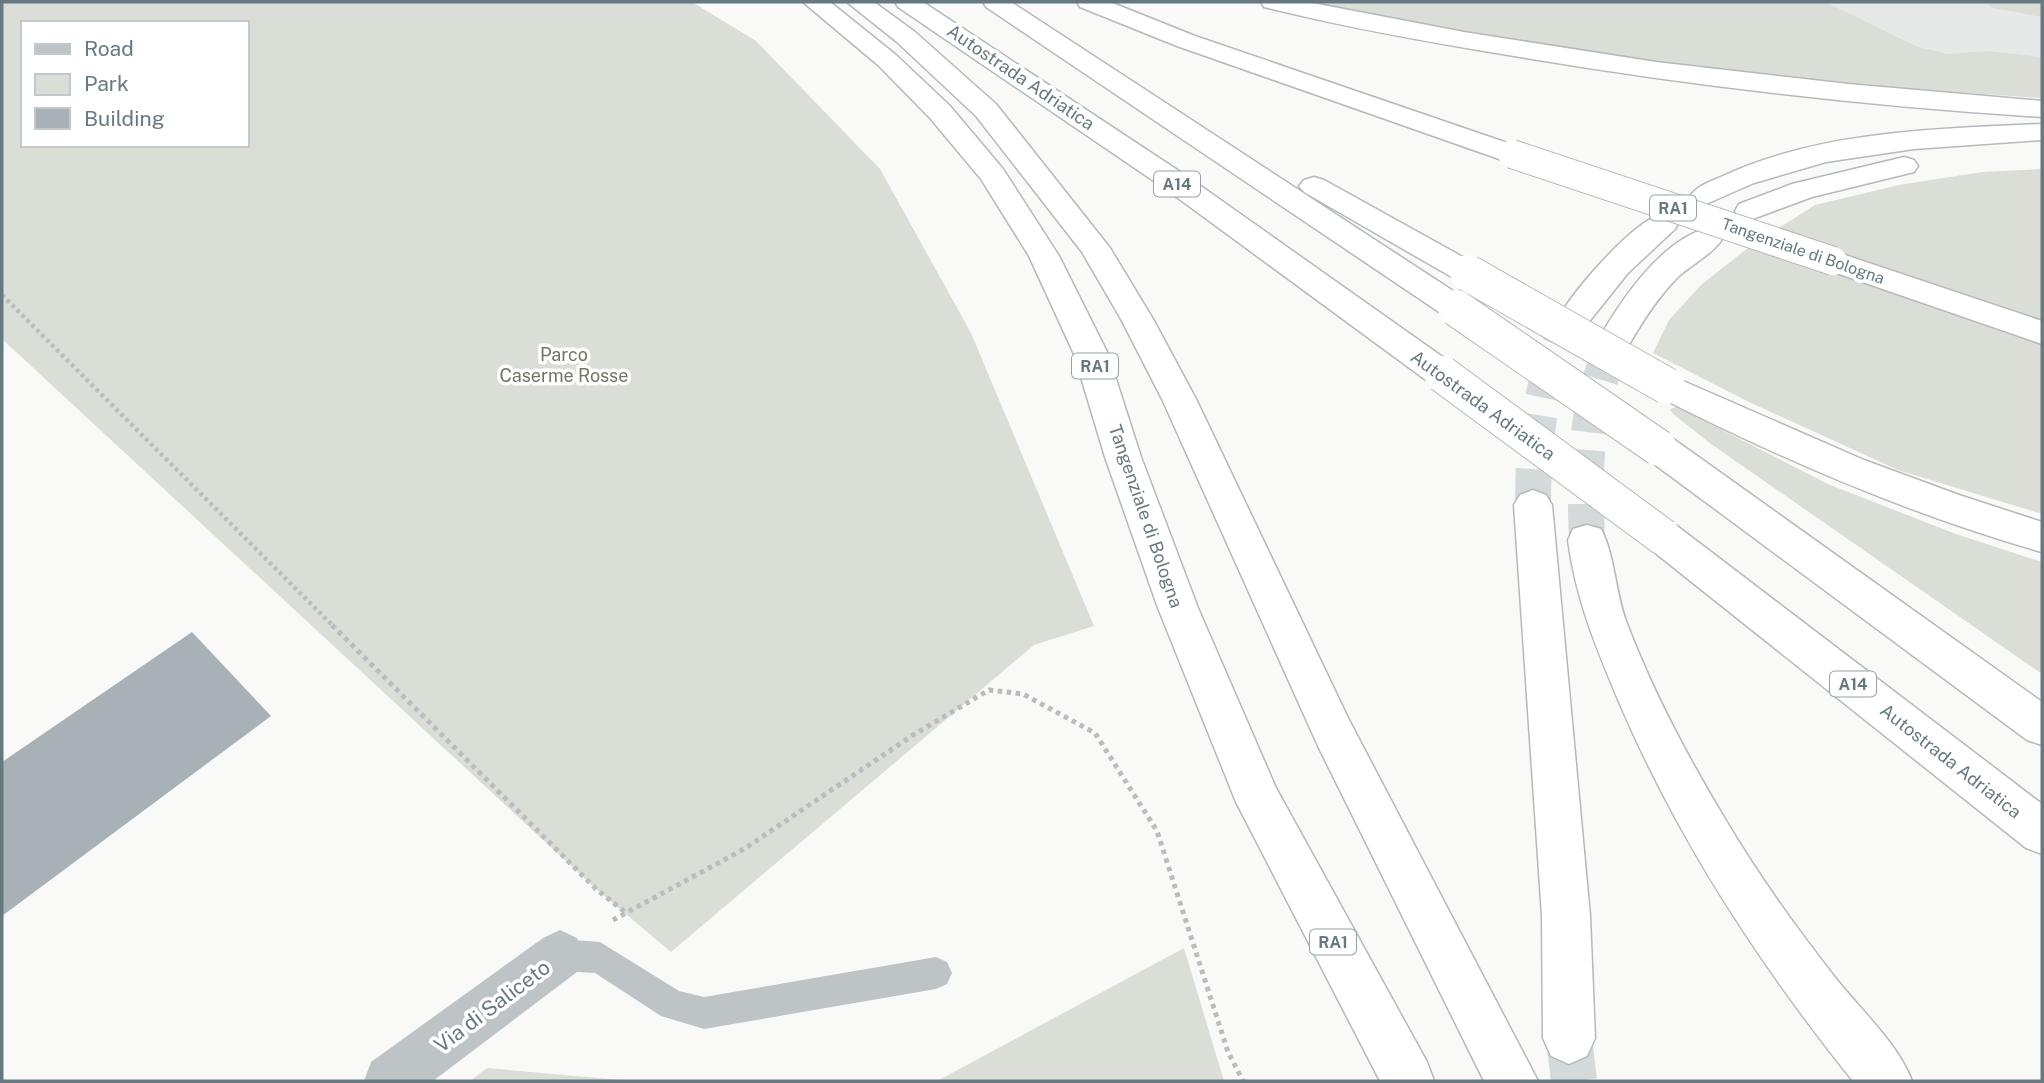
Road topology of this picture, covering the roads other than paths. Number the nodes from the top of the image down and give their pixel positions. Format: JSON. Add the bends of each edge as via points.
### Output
{"nodes":[{"id":1,"x":801,"y":2,"type":"edge"},
{"id":2,"x":815,"y":2,"type":"edge"},
{"id":3,"x":859,"y":2,"type":"edge"},
{"id":4,"x":907,"y":2,"type":"edge"},
{"id":5,"x":1088,"y":2,"type":"edge"},
{"id":6,"x":1273,"y":2,"type":"edge"},
{"id":7,"x":1005,"y":7,"type":"edge"},
{"id":8,"x":867,"y":42,"type":"junction"},
{"id":9,"x":2042,"y":109,"type":"edge"},
{"id":10,"x":2042,"y":132,"type":"edge"},
{"id":11,"x":2042,"y":156,"type":"edge"},
{"id":12,"x":1706,"y":195,"type":"dead end"},
{"id":13,"x":1750,"y":211,"type":"dead end"},
{"id":14,"x":1664,"y":222,"type":"dead end"},
{"id":15,"x":1708,"y":238,"type":"dead end"},
{"id":16,"x":1576,"y":315,"type":"tunnel mouth"},
{"id":17,"x":2042,"y":333,"type":"edge"},
{"id":18,"x":1618,"y":335,"type":"tunnel mouth"},
{"id":19,"x":1533,"y":505,"type":"tunnel mouth"},
{"id":20,"x":2042,"y":537,"type":"edge"},
{"id":21,"x":1587,"y":540,"type":"tunnel mouth"},
{"id":22,"x":2042,"y":726,"type":"edge"},
{"id":23,"x":2042,"y":832,"type":"edge"},
{"id":24,"x":560,"y":955,"type":"joint"},
{"id":25,"x":936,"y":973,"type":"dead end"},
{"id":26,"x":1569,"y":1038,"type":"tunnel mouth"},
{"id":27,"x":390,"y":1081,"type":"edge"},
{"id":28,"x":1408,"y":1081,"type":"edge"},
{"id":29,"x":1513,"y":1081,"type":"edge"},
{"id":30,"x":1886,"y":1081,"type":"edge"}],
"edges":[{"from":1,"to":8,"type":"highway"},
{"from":2,"to":8,"type":"highway","name":"Tangenziale di Bologna","number":"RA1"},
{"from":3,"to":29,"type":"highway","via":[[906,37],[986,110],[1095,248],[1179,399],[1333,732]]},
{"from":4,"to":23,"type":"highway","name":"Autostrada Adriatica","number":"A14","bridge":true,"via":[[1283,257],[1662,537]]},
{"from":5,"to":17,"type":"highway","name":"Tangenziale di Bologna","number":"RA1","bridge":true,"via":[[1198,46]]},
{"from":6,"to":9,"type":"highway","via":[[1465,41],[1650,70],[1926,101]]},
{"from":7,"to":20,"type":"highway","bridge":true,"via":[[1667,386],[1841,468]]},
{"from":7,"to":22,"type":"highway","bridge":true,"via":[[1659,448]]},
{"from":8,"to":28,"type":"highway","name":"Tangenziale di Bologna","number":"RA1","via":[[940,112],[993,175],[1044,256],[1091,354],[1178,608],[1259,802]]},
{"from":10,"to":12,"type":"highway","via":[[1830,153],[1779,166]]},
{"from":11,"to":13,"type":"highway","via":[[1902,167],[1801,190]]},
{"from":14,"to":16,"type":"highway","via":[[1600,281]]},
{"from":15,"to":18,"type":"highway","via":[[1654,281],[1633,306]]},
{"from":19,"to":26,"type":"highway","via":[[1566,916]]},
{"from":21,"to":30,"type":"highway","via":[[1598,598],[1646,720],[1688,801],[1758,917]]},
{"from":24,"to":25,"type":"lane","via":[[600,958],[672,1005],[704,1013]]},
{"from":24,"to":27,"type":"street","name":"Via di Saliceto"}]}
